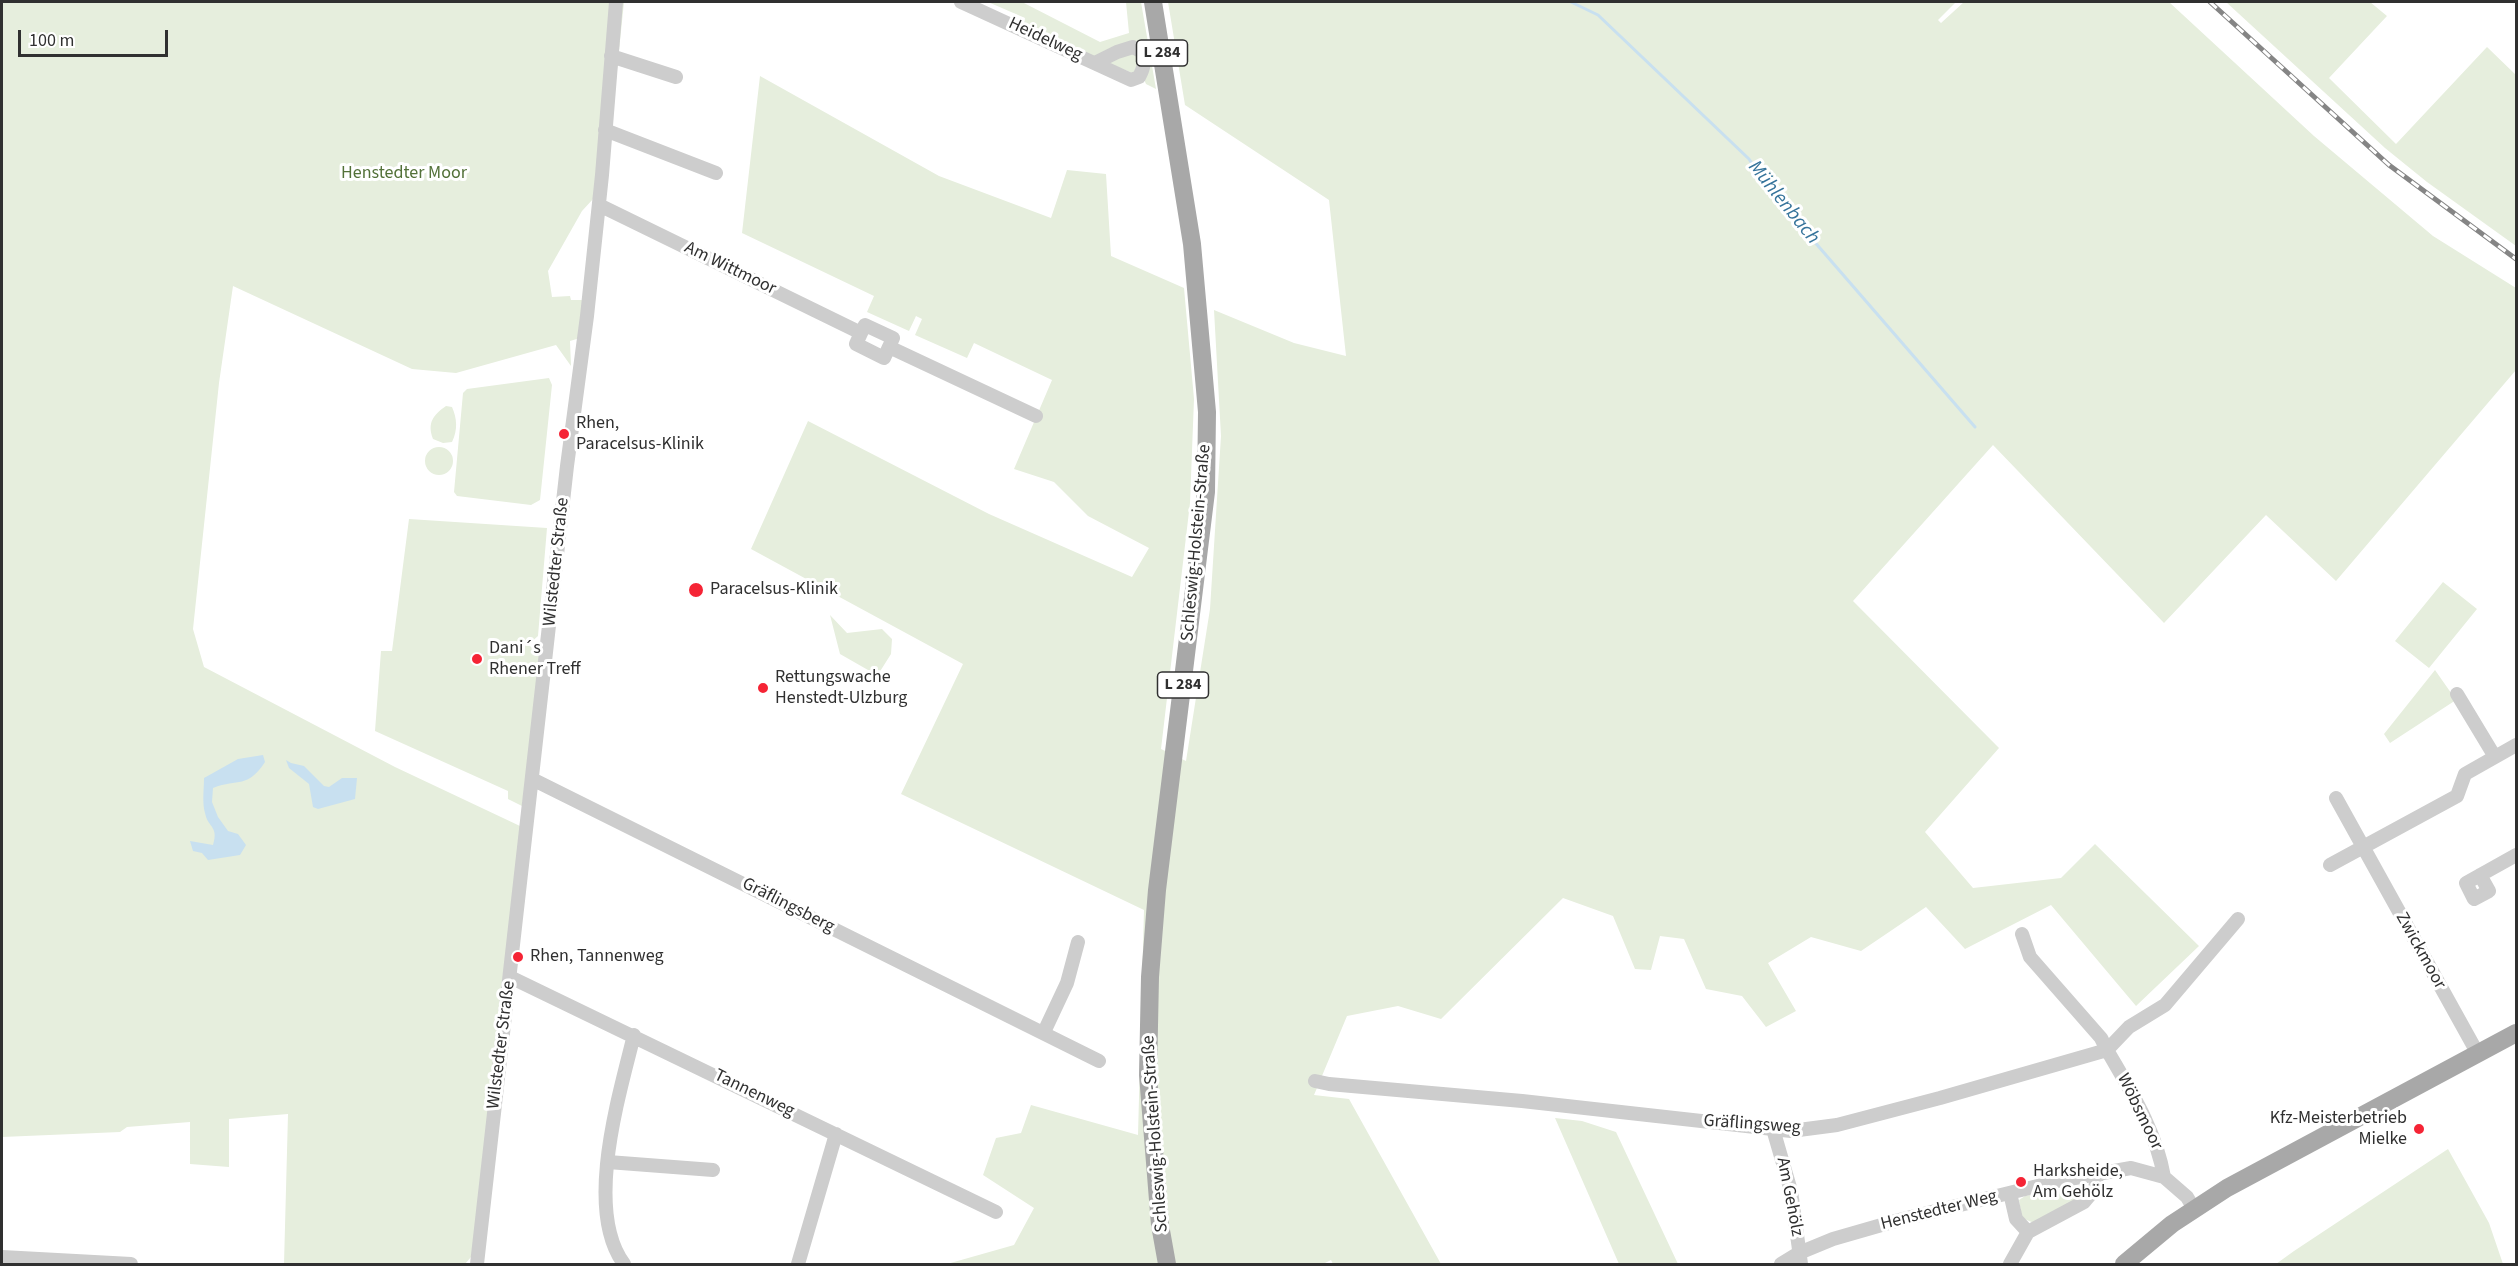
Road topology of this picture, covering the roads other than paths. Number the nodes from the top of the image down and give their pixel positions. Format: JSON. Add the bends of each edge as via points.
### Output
{"nodes":[{"id":1,"x":616,"y":2,"type":"edge"},
{"id":2,"x":961,"y":2,"type":"edge"},
{"id":3,"x":1153,"y":2,"type":"edge"},
{"id":4,"x":611,"y":56,"type":"junction"},
{"id":5,"x":1095,"y":63,"type":"dead end"},
{"id":6,"x":676,"y":77,"type":"dead end"},
{"id":7,"x":605,"y":130,"type":"junction"},
{"id":8,"x":716,"y":173,"type":"dead end"},
{"id":9,"x":599,"y":205,"type":"junction"},
{"id":10,"x":1036,"y":416,"type":"dead end"},
{"id":11,"x":2457,"y":694,"type":"dead end"},
{"id":12,"x":2517,"y":745,"type":"edge"},
{"id":13,"x":2495,"y":757,"type":"junction"},
{"id":14,"x":532,"y":779,"type":"junction"},
{"id":15,"x":2336,"y":798,"type":"dead end"},
{"id":16,"x":2363,"y":847,"type":"junction"},
{"id":17,"x":2517,"y":855,"type":"edge"},
{"id":18,"x":2330,"y":865,"type":"dead end"},
{"id":19,"x":2480,"y":875,"type":"dead end"},
{"id":20,"x":2238,"y":919,"type":"dead end"},
{"id":21,"x":2022,"y":934,"type":"dead end"},
{"id":22,"x":1078,"y":942,"type":"dead end"},
{"id":23,"x":510,"y":976,"type":"junction"},
{"id":24,"x":1044,"y":1032,"type":"junction"},
{"id":25,"x":2517,"y":1033,"type":"edge"},
{"id":26,"x":634,"y":1035,"type":"junction"},
{"id":27,"x":2107,"y":1050,"type":"junction"},
{"id":28,"x":2478,"y":1054,"type":"junction"},
{"id":29,"x":1099,"y":1060,"type":"dead end"},
{"id":30,"x":1315,"y":1081,"type":"dead end"},
{"id":31,"x":1773,"y":1129,"type":"junction"},
{"id":32,"x":836,"y":1134,"type":"junction"},
{"id":33,"x":608,"y":1162,"type":"junction"},
{"id":34,"x":713,"y":1170,"type":"dead end"},
{"id":35,"x":2097,"y":1175,"type":"junction"},
{"id":36,"x":2164,"y":1177,"type":"junction"},
{"id":37,"x":2010,"y":1193,"type":"junction"},
{"id":38,"x":2194,"y":1209,"type":"junction"},
{"id":39,"x":996,"y":1212,"type":"dead end"},
{"id":40,"x":2028,"y":1232,"type":"junction"},
{"id":41,"x":1800,"y":1259,"type":"edge"},
{"id":42,"x":3,"y":1260,"type":"edge"},
{"id":43,"x":131,"y":1264,"type":"edge"},
{"id":44,"x":477,"y":1264,"type":"edge"},
{"id":45,"x":624,"y":1264,"type":"edge"},
{"id":46,"x":798,"y":1264,"type":"edge"},
{"id":47,"x":1167,"y":1264,"type":"edge"},
{"id":48,"x":1781,"y":1264,"type":"edge"},
{"id":49,"x":2010,"y":1264,"type":"edge"},
{"id":50,"x":2124,"y":1264,"type":"edge"}],
"edges":[{"from":1,"to":4,"type":"street","name":"Wilstedter Straße"},
{"from":2,"to":5,"type":"street","name":"Heidelweg"},
{"from":3,"to":47,"type":"main road","name":"Schleswig-Holstein-Straße","number":"L 284","via":[[1192,244],[1202,338],[1207,447],[1206,492],[1150,976],[1148,1075]]},
{"from":4,"to":6,"type":"street"},
{"from":4,"to":7,"type":"street","name":"Wilstedter Straße"},
{"from":7,"to":8,"type":"street"},
{"from":7,"to":9,"type":"street","name":"Wilstedter Straße"},
{"from":9,"to":10,"type":"street","name":"Am Wittmoor","via":[[861,333],[856,344],[884,358],[889,346]]},
{"from":9,"to":14,"type":"street","name":"Wilstedter Straße"},
{"from":11,"to":13,"type":"street"},
{"from":12,"to":13,"type":"street"},
{"from":13,"to":16,"type":"street","via":[[2465,774],[2457,796]]},
{"from":14,"to":23,"type":"street","name":"Wilstedter Straße"},
{"from":14,"to":24,"type":"street","name":"Gräflingsberg"},
{"from":15,"to":16,"type":"street","name":"Zwickmoor"},
{"from":16,"to":18,"type":"street"},
{"from":16,"to":28,"type":"street","name":"Zwickmoor"},
{"from":17,"to":19,"type":"street"},
{"from":20,"to":27,"type":"street","via":[[2165,1005],[2129,1027]]},
{"from":21,"to":27,"type":"street","via":[[2030,957],[2101,1038]]},
{"from":22,"to":24,"type":"street","via":[[1067,983]]},
{"from":23,"to":26,"type":"street","name":"Tannenweg"},
{"from":23,"to":44,"type":"street","name":"Wilstedter Straße"},
{"from":24,"to":29,"type":"street","name":"Gräflingsberg"},
{"from":25,"to":28,"type":"main road"},
{"from":26,"to":32,"type":"street","name":"Tannenweg"},
{"from":26,"to":33,"type":"street"},
{"from":27,"to":31,"type":"street","name":"Gräflingsweg","via":[[1838,1125],[1791,1131]]},
{"from":27,"to":36,"type":"street","name":"Wöbsmoor","via":[[2146,1121],[2160,1153]]},
{"from":28,"to":38,"type":"main road"},
{"from":30,"to":31,"type":"street","name":"Gräflingsweg"},
{"from":31,"to":41,"type":"street","name":"Am Gehölz","via":[[1791,1191]]},
{"from":32,"to":39,"type":"street","name":"Tannenweg"},
{"from":32,"to":46,"type":"street"},
{"from":33,"to":34,"type":"street"},
{"from":33,"to":45,"type":"street","via":[[605,1208],[613,1244]]},
{"from":35,"to":36,"type":"street","name":"Henstedter Weg","via":[[2131,1168]]},
{"from":35,"to":37,"type":"street","name":"Henstedter Weg"},
{"from":35,"to":40,"type":"street","via":[[2095,1189],[2084,1202]]},
{"from":36,"to":38,"type":"street","name":"Henstedter Weg","via":[[2187,1197]]},
{"from":37,"to":40,"type":"street","via":[[2016,1219]]},
{"from":37,"to":41,"type":"street","name":"Henstedter Weg","via":[[1833,1239]]},
{"from":38,"to":50,"type":"main road"},
{"from":40,"to":49,"type":"street"},
{"from":41,"to":48,"type":"street","name":"Henstedter Weg"},
{"from":42,"to":43,"type":"street"}]}
